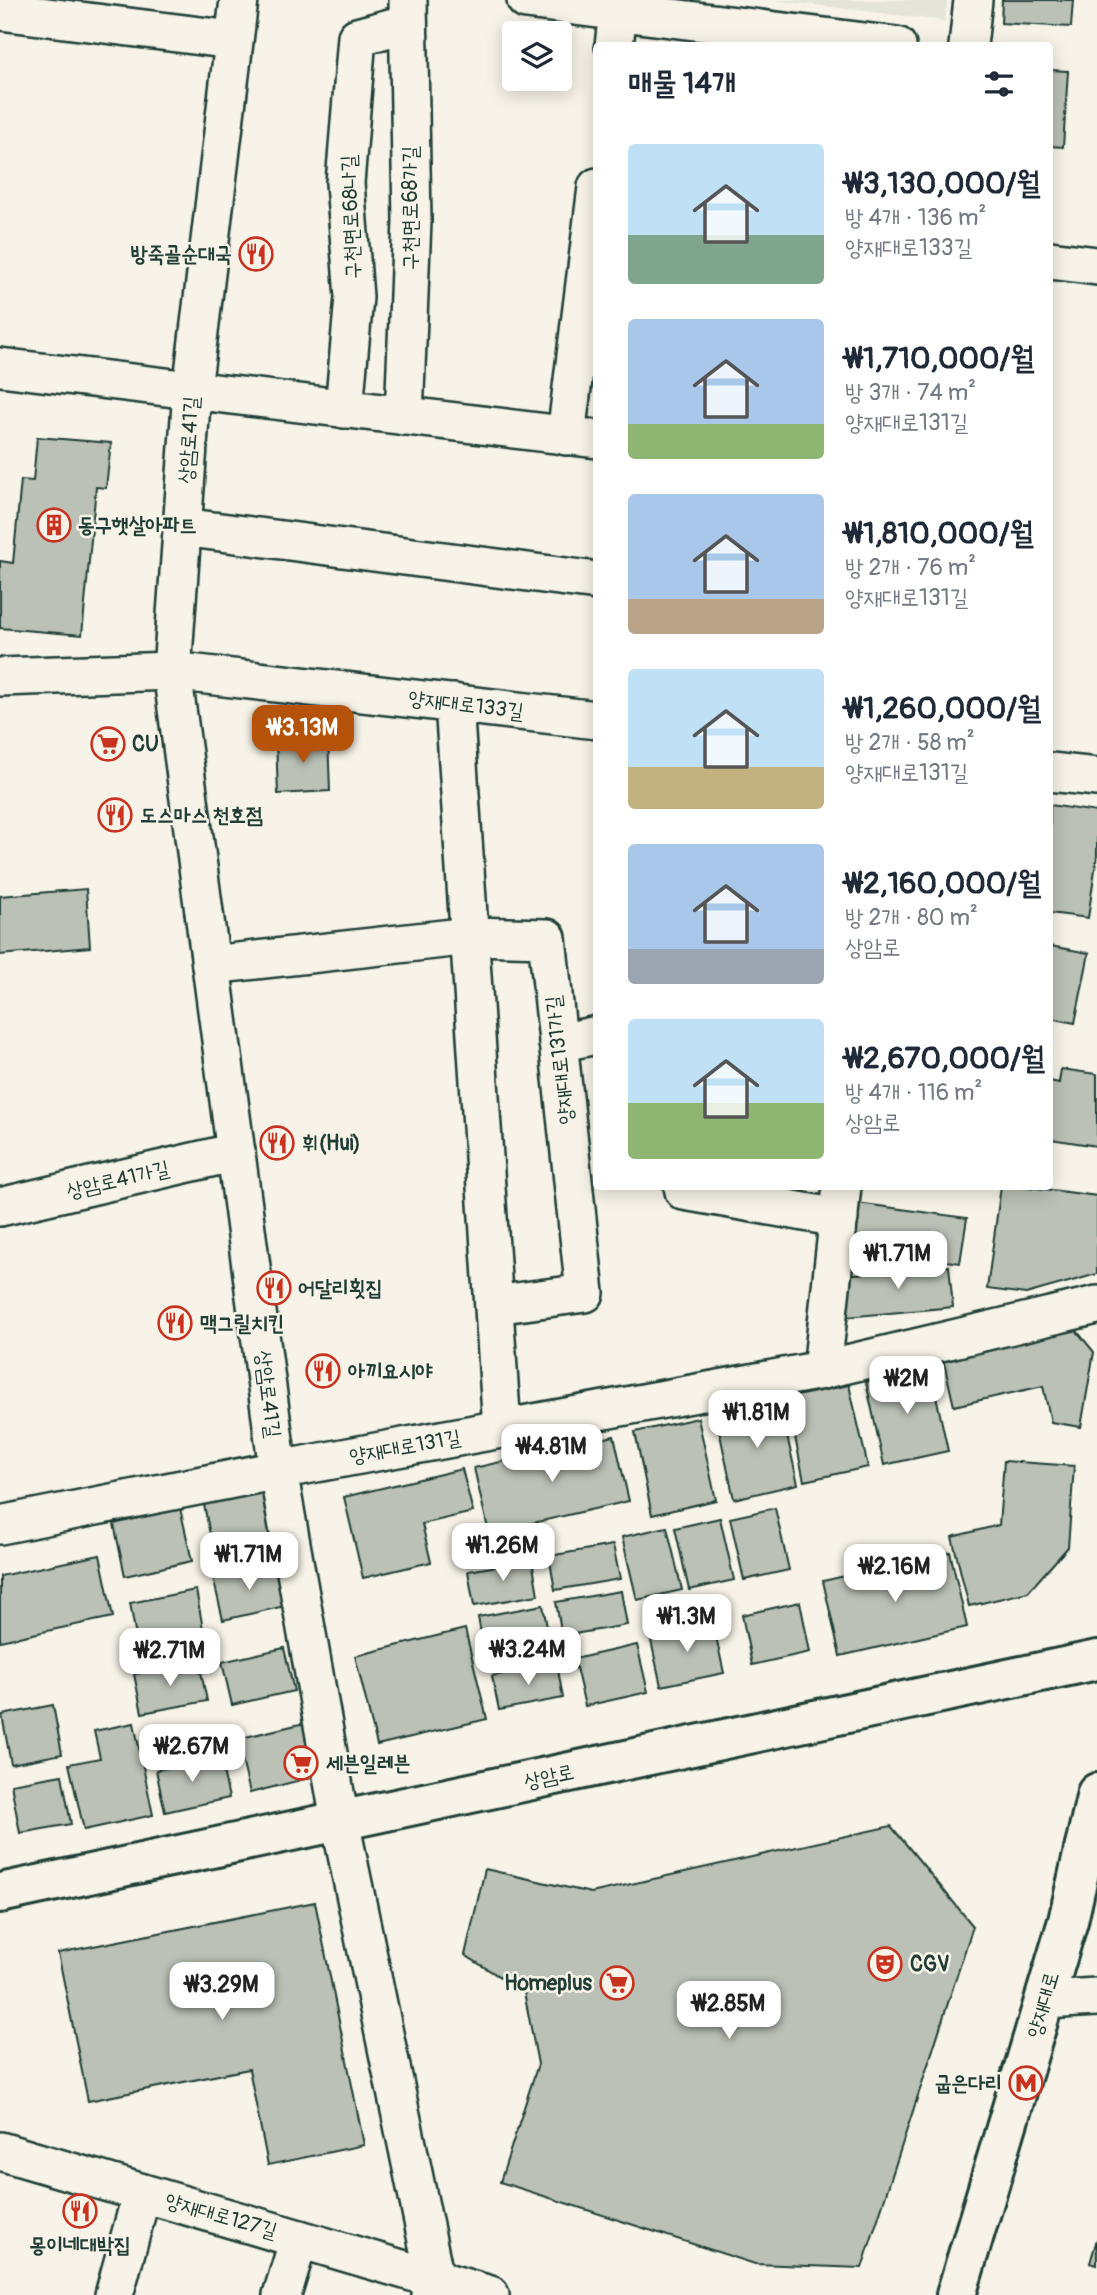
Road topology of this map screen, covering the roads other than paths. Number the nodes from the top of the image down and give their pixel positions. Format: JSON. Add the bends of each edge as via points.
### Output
{"nodes":[{"id":1,"x":239,"y":0,"type":"edge"},
{"id":2,"x":526,"y":0,"type":"edge"},
{"id":3,"x":973,"y":0,"type":"edge"},
{"id":4,"x":0,"y":11,"type":"edge"},
{"id":5,"x":408,"y":11,"type":"edge"},
{"id":6,"x":616,"y":28,"type":"edge"},
{"id":7,"x":233,"y":40,"type":"junction"},
{"id":8,"x":835,"y":42,"type":"edge"},
{"id":9,"x":968,"y":42,"type":"edge"},
{"id":10,"x":593,"y":254,"type":"edge"},
{"id":11,"x":1053,"y":260,"type":"edge"},
{"id":12,"x":1097,"y":266,"type":"edge"},
{"id":13,"x":0,"y":367,"type":"edge"},
{"id":14,"x":192,"y":390,"type":"junction"},
{"id":15,"x":344,"y":409,"type":"junction"},
{"id":16,"x":404,"y":416,"type":"junction"},
{"id":17,"x":582,"y":438,"type":"edge"},
{"id":18,"x":182,"y":527,"type":"junction"},
{"id":19,"x":593,"y":580,"type":"edge"},
{"id":20,"x":172,"y":671,"type":"junction"},
{"id":21,"x":0,"y":677,"type":"edge"},
{"id":22,"x":454,"y":703,"type":"junction"},
{"id":23,"x":593,"y":720,"type":"edge"},
{"id":24,"x":1053,"y":772,"type":"edge"},
{"id":25,"x":1097,"y":777,"type":"edge"},
{"id":26,"x":470,"y":936,"type":"junction"},
{"id":27,"x":211,"y":965,"type":"junction"},
{"id":28,"x":593,"y":1036,"type":"edge"},
{"id":29,"x":558,"y":1043,"type":"junction"},
{"id":30,"x":236,"y":1152,"type":"junction"},
{"id":31,"x":684,"y":1190,"type":"edge"},
{"id":32,"x":841,"y":1202,"type":"edge"},
{"id":33,"x":0,"y":1207,"type":"edge"},
{"id":34,"x":494,"y":1305,"type":"junction"},
{"id":35,"x":1097,"y":1306,"type":"edge"},
{"id":36,"x":822,"y":1370,"type":"junction"},
{"id":37,"x":502,"y":1429,"type":"junction"},
{"id":38,"x":278,"y":1470,"type":"junction"},
{"id":39,"x":0,"y":1525,"type":"edge"},
{"id":40,"x":1097,"y":1660,"type":"edge"},
{"id":41,"x":1097,"y":1793,"type":"edge"},
{"id":42,"x":340,"y":1821,"type":"junction"},
{"id":43,"x":0,"y":1893,"type":"edge"},
{"id":44,"x":1097,"y":1997,"type":"edge"},
{"id":45,"x":1045,"y":2000,"type":"junction"},
{"id":46,"x":0,"y":2151,"type":"edge"},
{"id":47,"x":142,"y":2193,"type":"junction"},
{"id":48,"x":299,"y":2239,"type":"junction"},
{"id":49,"x":433,"y":2287,"type":"edge"},
{"id":50,"x":114,"y":2295,"type":"edge"},
{"id":51,"x":282,"y":2295,"type":"edge"},
{"id":52,"x":490,"y":2295,"type":"edge"},
{"id":53,"x":956,"y":2295,"type":"edge"}],
"edges":[{"from":1,"to":7,"type":"street","name":"상암로41길"},
{"from":2,"to":6,"type":"street"},
{"from":3,"to":9,"type":"street"},
{"from":4,"to":7,"type":"street"},
{"from":5,"to":15,"type":"street","name":"구천면로68나길","via":[[357,37],[345,183],[354,297]]},
{"from":5,"to":16,"type":"street","name":"구천면로68가길","via":[[412,221]]},
{"from":6,"to":8,"type":"street"},
{"from":7,"to":14,"type":"street","name":"상암로41길"},
{"from":10,"to":17,"type":"street"},
{"from":11,"to":12,"type":"street"},
{"from":13,"to":14,"type":"street"},
{"from":14,"to":15,"type":"street"},
{"from":14,"to":18,"type":"street","name":"상암로41길"},
{"from":15,"to":16,"type":"street"},
{"from":16,"to":17,"type":"street"},
{"from":18,"to":19,"type":"street"},
{"from":18,"to":20,"type":"street","name":"상암로41길"},
{"from":20,"to":21,"type":"street","name":"양재대로133길"},
{"from":20,"to":22,"type":"street","name":"양재대로133길"},
{"from":20,"to":27,"type":"street","name":"상암로41길"},
{"from":22,"to":23,"type":"street","name":"양재대로133길"},
{"from":22,"to":26,"type":"street"},
{"from":24,"to":25,"type":"street"},
{"from":26,"to":27,"type":"street"},
{"from":26,"to":29,"type":"street","name":"양재대로131가길","via":[[547,938]]},
{"from":26,"to":34,"type":"street"},
{"from":27,"to":30,"type":"street","name":"상암로41길"},
{"from":28,"to":29,"type":"street"},
{"from":29,"to":34,"type":"street","name":"양재대로131가길","via":[[585,1293]]},
{"from":30,"to":33,"type":"street","name":"상암로41가길"},
{"from":30,"to":38,"type":"street","name":"상암로41길"},
{"from":31,"to":32,"type":"street"},
{"from":32,"to":36,"type":"street"},
{"from":34,"to":37,"type":"street"},
{"from":35,"to":36,"type":"street","name":"양재대로131길"},
{"from":36,"to":37,"type":"street","name":"양재대로131길"},
{"from":37,"to":38,"type":"street","name":"양재대로131길"},
{"from":38,"to":39,"type":"street","name":"양재대로131길"},
{"from":38,"to":42,"type":"street","name":"상암로41길"},
{"from":40,"to":42,"type":"street","name":"상암로"},
{"from":41,"to":45,"type":"street","name":"양재대로"},
{"from":42,"to":43,"type":"street","name":"상암로"},
{"from":42,"to":49,"type":"street","name":"상암로41길"},
{"from":44,"to":45,"type":"street"},
{"from":45,"to":53,"type":"street","name":"양재대로"},
{"from":46,"to":47,"type":"street","name":"양재대로127길"},
{"from":47,"to":48,"type":"street","name":"양재대로127길"},
{"from":47,"to":50,"type":"street","name":"양재대로127길"},
{"from":48,"to":49,"type":"street","name":"양재대로127길"},
{"from":48,"to":51,"type":"street","name":"양재대로127길"},
{"from":49,"to":52,"type":"street","name":"양재대로127길"}]}
